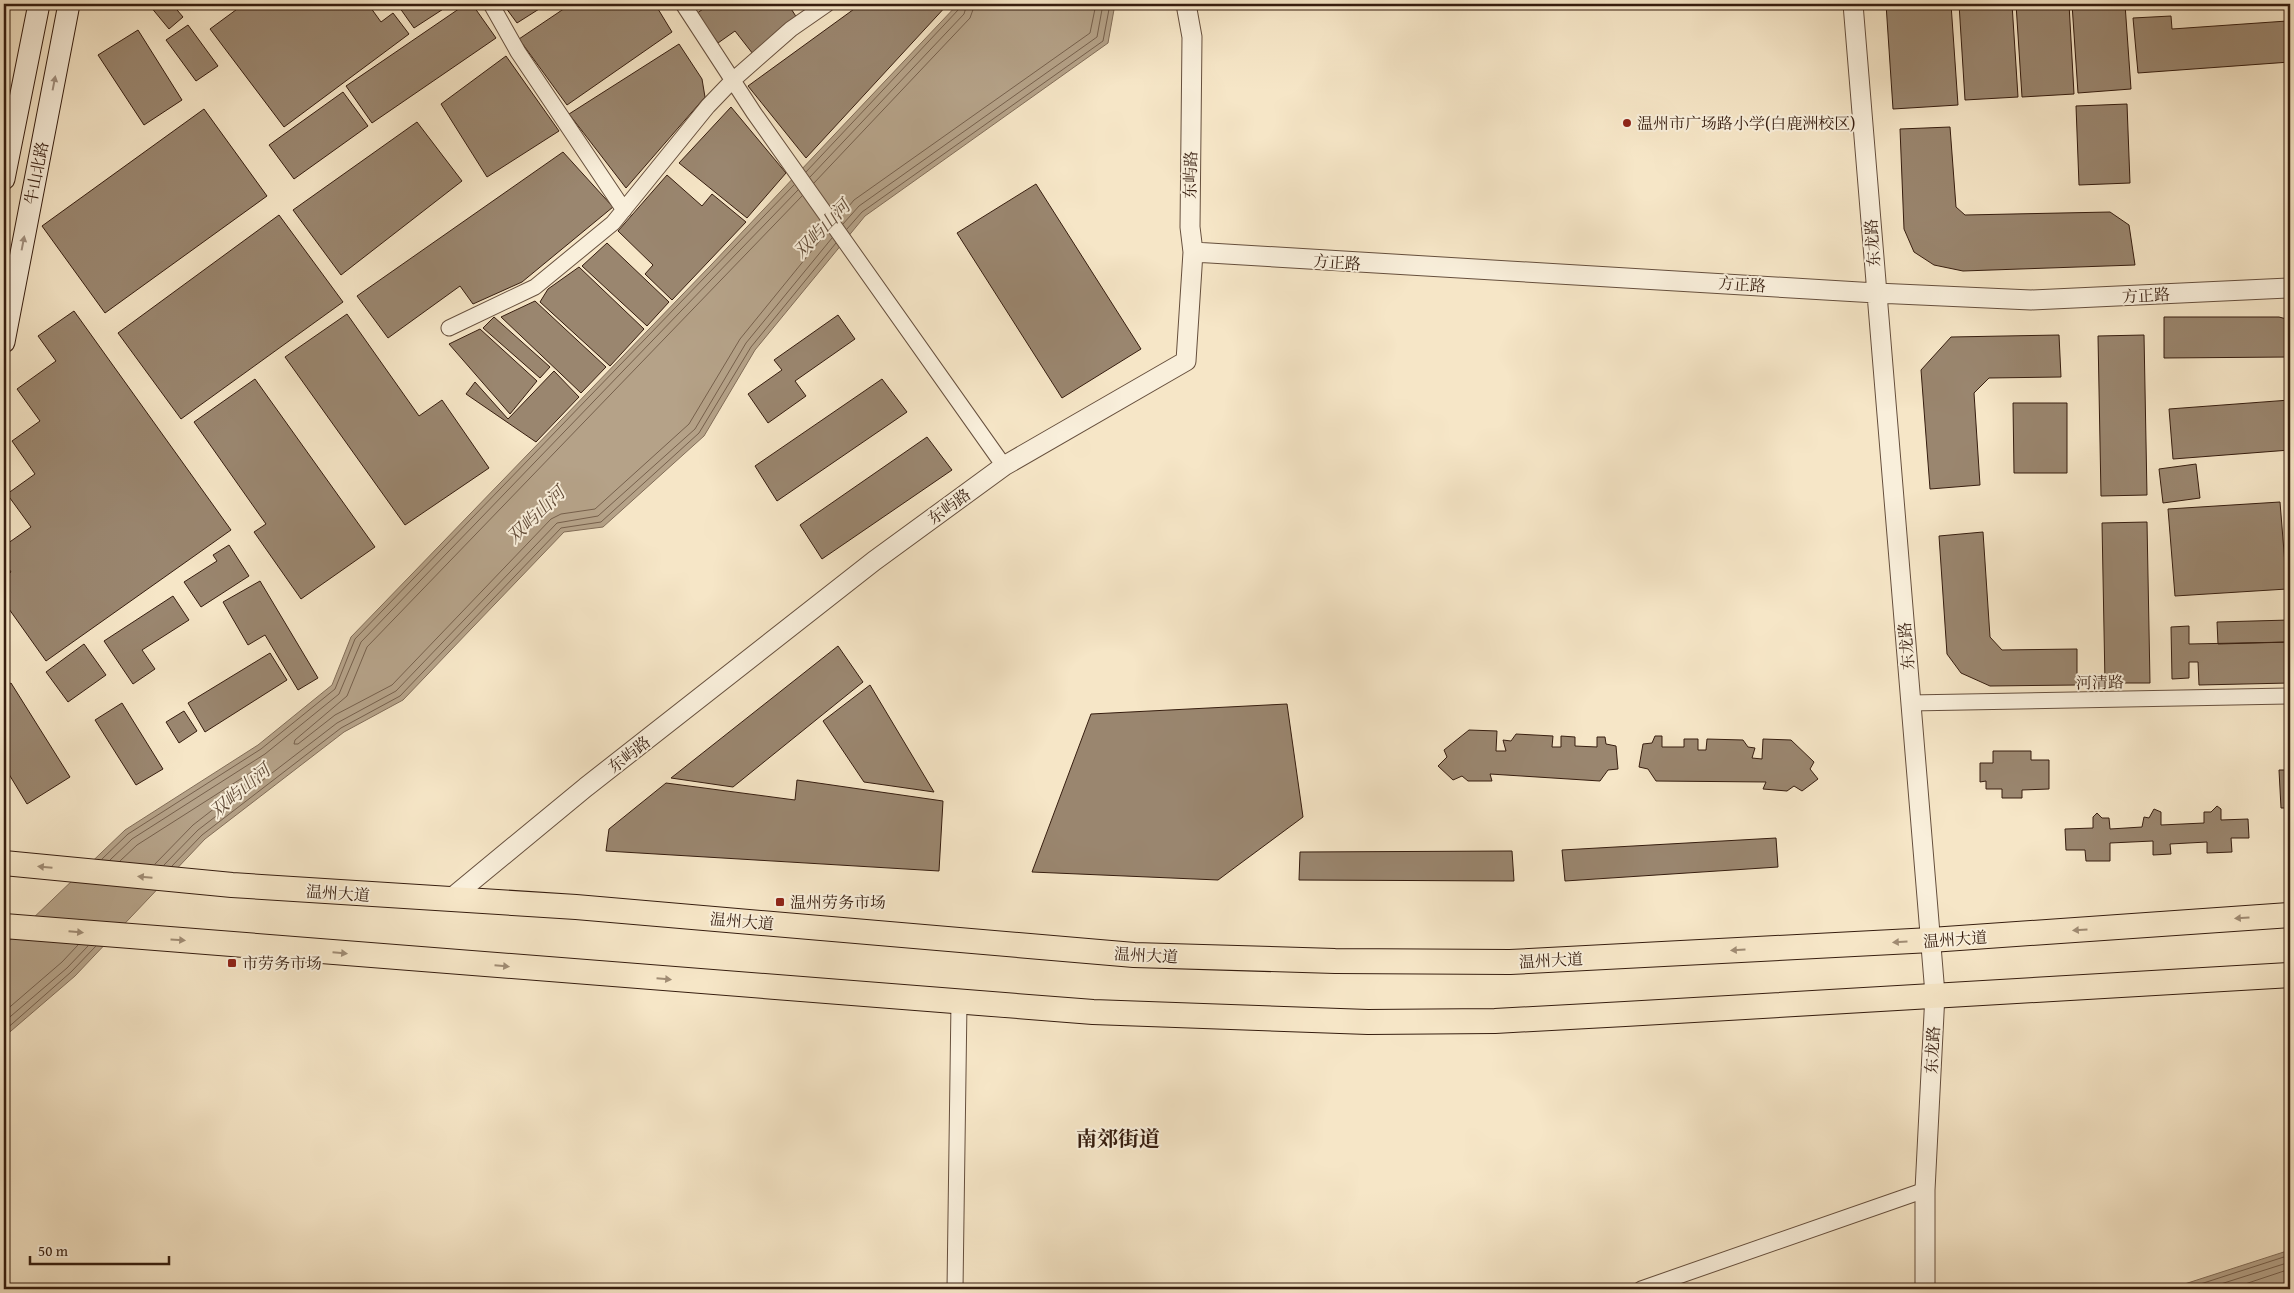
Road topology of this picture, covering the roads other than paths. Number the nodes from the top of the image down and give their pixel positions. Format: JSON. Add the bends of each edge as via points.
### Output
{"nodes":[{"id":1,"x":39,"y":4,"type":"edge"},
{"id":2,"x":69,"y":4,"type":"edge"},
{"id":3,"x":491,"y":4,"type":"edge"},
{"id":4,"x":683,"y":4,"type":"edge"},
{"id":5,"x":827,"y":4,"type":"edge"},
{"id":6,"x":1186,"y":4,"type":"edge"},
{"id":7,"x":1853,"y":4,"type":"edge"},
{"id":8,"x":733,"y":80,"type":"junction"},
{"id":9,"x":4,"y":179,"type":"edge"},
{"id":10,"x":624,"y":210,"type":"junction"},
{"id":11,"x":1193,"y":252,"type":"junction"},
{"id":12,"x":2290,"y":288,"type":"edge"},
{"id":13,"x":1876,"y":293,"type":"junction"},
{"id":14,"x":450,"y":328,"type":"dead end"},
{"id":15,"x":4,"y":342,"type":"edge"},
{"id":16,"x":1004,"y":466,"type":"junction"},
{"id":17,"x":2290,"y":696,"type":"edge"},
{"id":18,"x":1910,"y":703,"type":"junction"},
{"id":19,"x":4,"y":863,"type":"edge"},
{"id":20,"x":450,"y":900,"type":"junction"},
{"id":21,"x":2290,"y":915,"type":"edge"},
{"id":22,"x":4,"y":926,"type":"edge"},
{"id":23,"x":1931,"y":940,"type":"junction"},
{"id":24,"x":2290,"y":975,"type":"edge"},
{"id":25,"x":1935,"y":994,"type":"junction"},
{"id":26,"x":959,"y":1002,"type":"junction"},
{"id":27,"x":1925,"y":1190,"type":"junction"},
{"id":28,"x":956,"y":1289,"type":"edge"},
{"id":29,"x":1642,"y":1289,"type":"edge"},
{"id":30,"x":1925,"y":1289,"type":"edge"}],
"edges":[{"from":1,"to":9,"type":"main road","name":"牛山北路"},
{"from":15,"to":2,"type":"main road","name":"牛山北路","one_way":true},
{"from":3,"to":10,"type":"street","via":[[518,52]]},
{"from":4,"to":8,"type":"street"},
{"from":5,"to":8,"type":"street","via":[[791,29]]},
{"from":6,"to":11,"type":"street","name":"东屿路","via":[[1192,36],[1190,227]]},
{"from":7,"to":13,"type":"street","name":"东龙路"},
{"from":8,"to":10,"type":"street"},
{"from":8,"to":16,"type":"street"},
{"from":10,"to":14,"type":"street","via":[[613,223],[535,287]]},
{"from":11,"to":13,"type":"street","name":"方正路"},
{"from":11,"to":16,"type":"street","name":"东屿路","via":[[1186,361]]},
{"from":12,"to":13,"type":"street","name":"方正路","via":[[2031,300]]},
{"from":13,"to":18,"type":"street","name":"东龙路"},
{"from":16,"to":20,"type":"street","name":"东屿路","via":[[874,561],[586,787]]},
{"from":17,"to":18,"type":"street","name":"河清路"},
{"from":18,"to":23,"type":"street","name":"东龙路"},
{"from":20,"to":19,"type":"main road","name":"温州大道","one_way":true},
{"from":23,"to":20,"type":"main road","name":"温州大道","one_way":true,"via":[[1510,962],[1316,960],[1134,955],[576,907]]},
{"from":21,"to":23,"type":"main road","name":"温州大道","one_way":true},
{"from":22,"to":26,"type":"main road","one_way":true},
{"from":23,"to":25,"type":"street","name":"东龙路"},
{"from":24,"to":25,"type":"main road"},
{"from":25,"to":26,"type":"main road","via":[[1514,1020],[1368,1022],[1092,1012]]},
{"from":25,"to":27,"type":"street","name":"东龙路"},
{"from":26,"to":28,"type":"street"},
{"from":27,"to":29,"type":"street"},
{"from":27,"to":30,"type":"street","name":"东龙路"}]}
